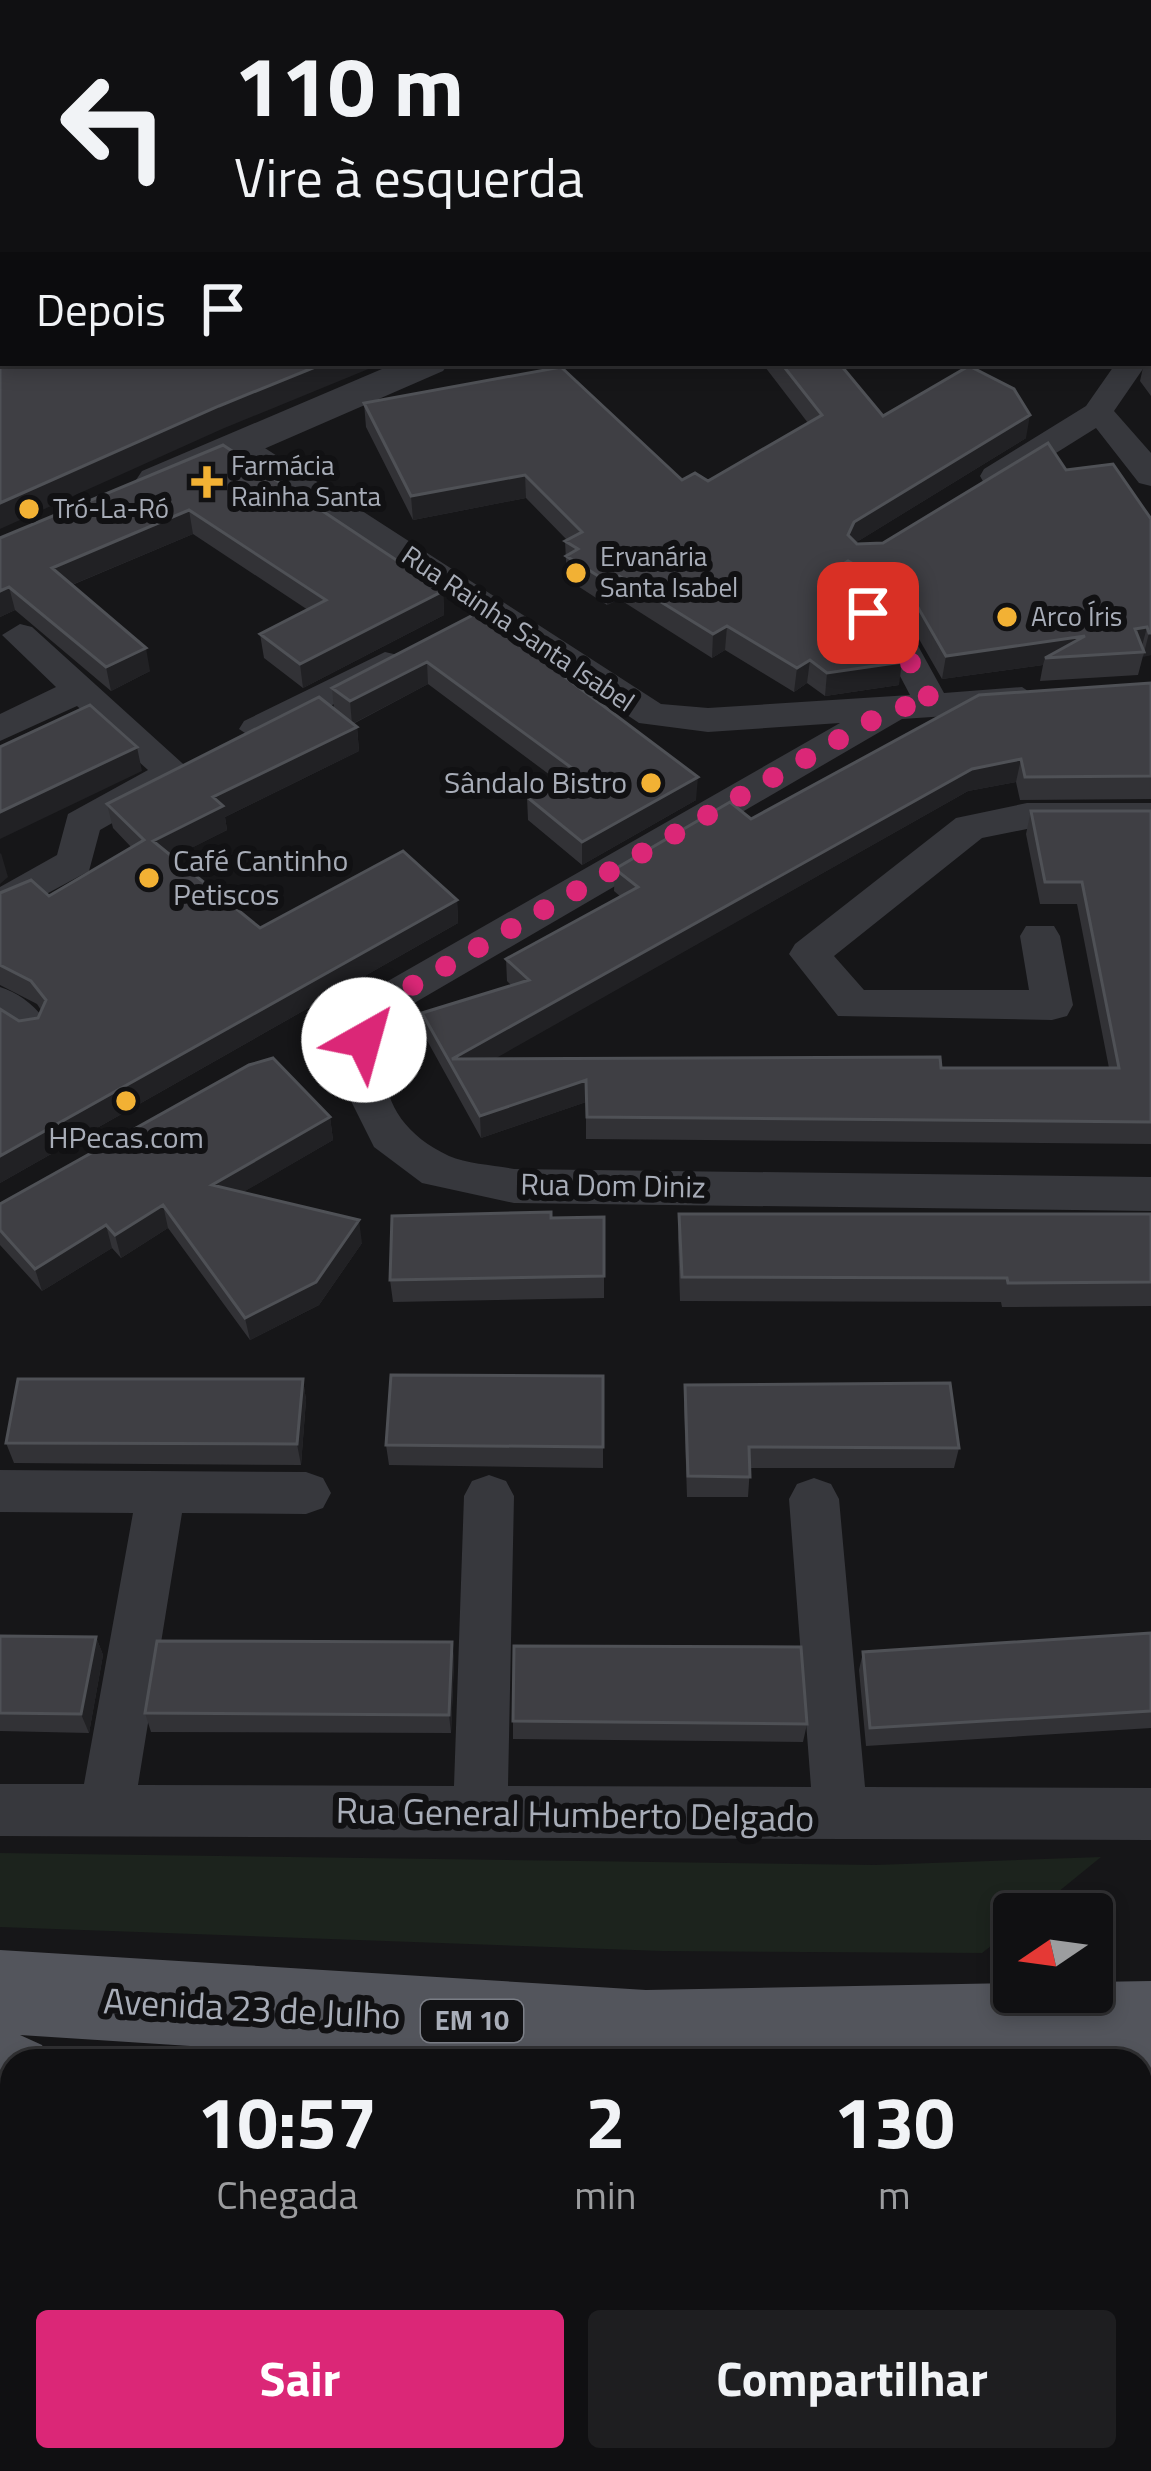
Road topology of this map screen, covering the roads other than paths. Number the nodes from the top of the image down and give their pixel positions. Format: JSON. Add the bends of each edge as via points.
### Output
{"nodes":[{"id":1,"x":422,"y":366,"type":"edge"},
{"id":2,"x":1130,"y":366,"type":"edge"},
{"id":3,"x":1097,"y":413,"type":"junction"},
{"id":4,"x":244,"y":444,"type":"junction"},
{"id":5,"x":1149,"y":470,"type":"edge"},
{"id":6,"x":122,"y":495,"type":"edge"},
{"id":7,"x":962,"y":496,"type":"edge"},
{"id":8,"x":848,"y":599,"type":"edge"},
{"id":9,"x":490,"y":610,"type":"junction"},
{"id":10,"x":20,"y":634,"type":"dead end"},
{"id":11,"x":80,"y":689,"type":"junction"},
{"id":12,"x":1064,"y":696,"type":"edge"},
{"id":13,"x":914,"y":706,"type":"junction"},
{"id":14,"x":0,"y":729,"type":"edge"},
{"id":15,"x":173,"y":772,"type":"junction"},
{"id":16,"x":1151,"y":816,"type":"edge"},
{"id":17,"x":0,"y":905,"type":"edge"},
{"id":18,"x":1040,"y":936,"type":"dead end"},
{"id":19,"x":1151,"y":1194,"type":"edge"},
{"id":20,"x":0,"y":1492,"type":"edge"},
{"id":21,"x":161,"y":1492,"type":"junction"},
{"id":22,"x":306,"y":1492,"type":"dead end"},
{"id":23,"x":489,"y":1496,"type":"dead end"},
{"id":24,"x":814,"y":1499,"type":"dead end"},
{"id":25,"x":0,"y":1810,"type":"edge"},
{"id":26,"x":480,"y":1811,"type":"junction"},
{"id":27,"x":106,"y":1812,"type":"junction"},
{"id":28,"x":1151,"y":1814,"type":"edge"},
{"id":29,"x":841,"y":1817,"type":"junction"},
{"id":30,"x":0,"y":1992,"type":"edge"},
{"id":31,"x":1151,"y":2023,"type":"edge"},
{"id":32,"x":946,"y":2044,"type":"edge"}],
"edges":[{"from":1,"to":4,"type":"street"},
{"from":2,"to":3,"type":"street"},
{"from":3,"to":5,"type":"street"},
{"from":3,"to":7,"type":"street"},
{"from":4,"to":6,"type":"street"},
{"from":4,"to":9,"type":"street","name":"Rua Rainha Santa Isabel"},
{"from":8,"to":13,"type":"street","via":[[894,632]]},
{"from":9,"to":13,"type":"street","name":"Rua Rainha Santa Isabel","via":[[652,716],[708,720]]},
{"from":9,"to":15,"type":"street"},
{"from":10,"to":11,"type":"street"},
{"from":11,"to":14,"type":"street"},
{"from":11,"to":15,"type":"street"},
{"from":12,"to":13,"type":"street","name":"Rua Rainha Santa Isabel"},
{"from":13,"to":19,"type":"street","name":"Rua Dom Diniz","via":[[389,999],[364,1040],[361,1079],[389,1135],[438,1171],[514,1186]]},
{"from":15,"to":17,"type":"street","via":[[82,823],[75,862]]},
{"from":16,"to":18,"type":"street","via":[[1027,816],[970,827],[809,954],[854,1005],[1052,1005]]},
{"from":20,"to":21,"type":"street"},
{"from":21,"to":22,"type":"street"},
{"from":21,"to":27,"type":"street"},
{"from":23,"to":26,"type":"street"},
{"from":24,"to":29,"type":"street"},
{"from":25,"to":27,"type":"street","name":"Rua General Humberto Delgado"},
{"from":26,"to":27,"type":"street","name":"Rua General Humberto Delgado"},
{"from":26,"to":29,"type":"street","name":"Rua General Humberto Delgado"},
{"from":28,"to":29,"type":"street","name":"Rua General Humberto Delgado"},
{"from":30,"to":32,"type":"main road","name":"Avenida 23 de Julho","number":"EM 10"},
{"from":31,"to":32,"type":"main road","name":"Avenida 23 de Julho","via":[[1065,2024]]}]}
